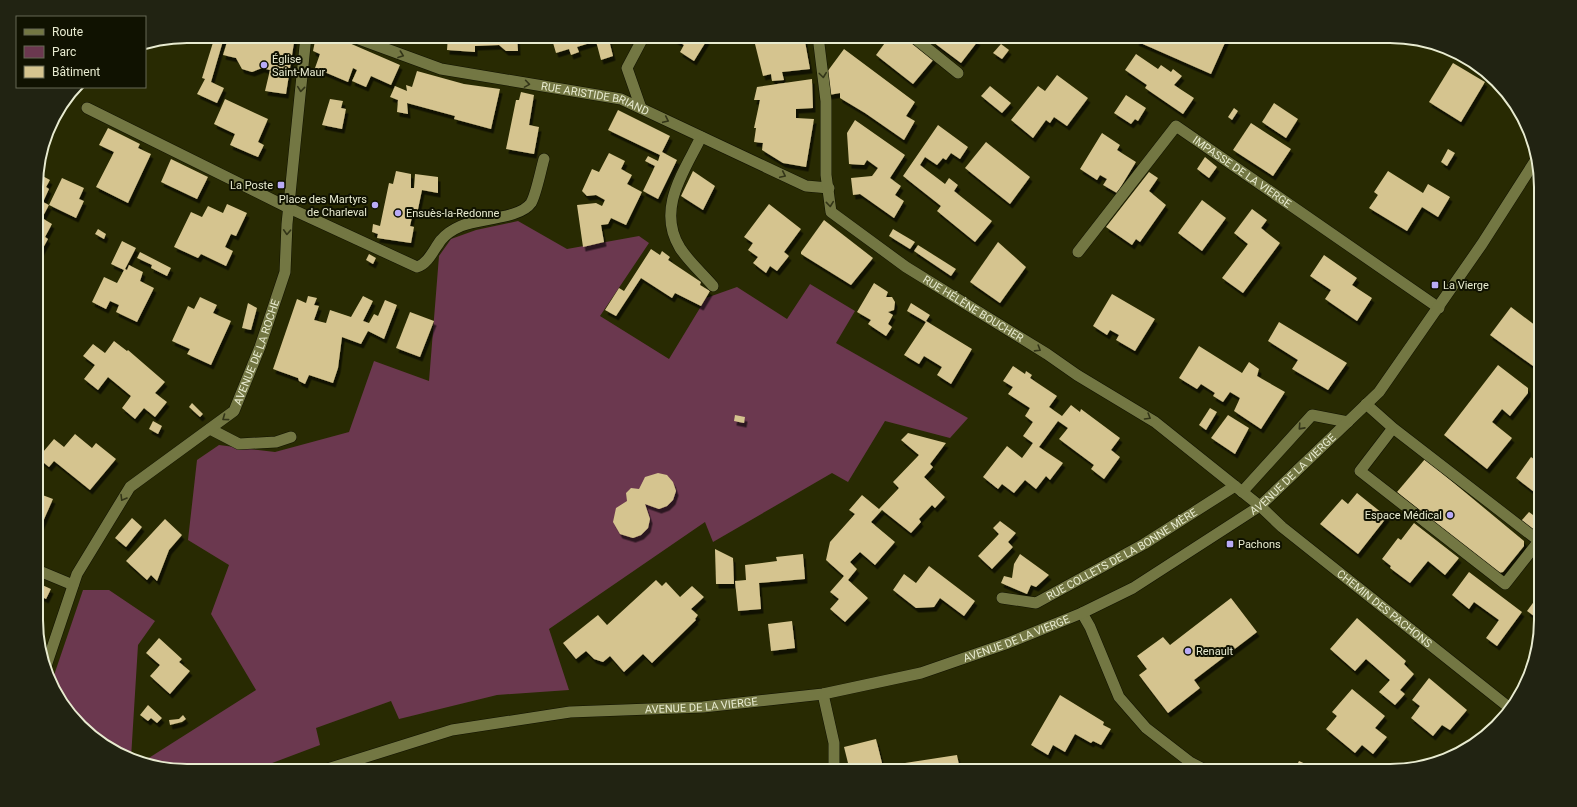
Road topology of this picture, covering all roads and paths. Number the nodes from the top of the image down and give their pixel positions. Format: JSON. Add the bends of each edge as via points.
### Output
{"nodes":[{"id":1,"x":305,"y":43,"type":"edge"},
{"id":2,"x":371,"y":43,"type":"edge"},
{"id":3,"x":640,"y":43,"type":"edge"},
{"id":4,"x":819,"y":43,"type":"edge"},
{"id":5,"x":921,"y":43,"type":"edge"},
{"id":6,"x":958,"y":73,"type":"dead end"},
{"id":7,"x":87,"y":108,"type":"dead end"},
{"id":8,"x":641,"y":108,"type":"junction"},
{"id":9,"x":701,"y":137,"type":"junction"},
{"id":10,"x":544,"y":158,"type":"dead end"},
{"id":11,"x":1532,"y":163,"type":"edge"},
{"id":12,"x":1532,"y":165,"type":"edge"},
{"id":13,"x":1529,"y":170,"type":"junction"},
{"id":14,"x":829,"y":188,"type":"junction"},
{"id":15,"x":289,"y":208,"type":"junction"},
{"id":16,"x":1078,"y":252,"type":"dead end"},
{"id":17,"x":713,"y":286,"type":"dead end"},
{"id":18,"x":1438,"y":308,"type":"junction"},
{"id":19,"x":1366,"y":404,"type":"junction"},
{"id":20,"x":1348,"y":422,"type":"junction"},
{"id":21,"x":1393,"y":428,"type":"junction"},
{"id":22,"x":210,"y":429,"type":"junction"},
{"id":23,"x":291,"y":437,"type":"dead end"},
{"id":24,"x":1239,"y":489,"type":"junction"},
{"id":25,"x":1260,"y":506,"type":"junction"},
{"id":26,"x":1534,"y":537,"type":"edge"},
{"id":27,"x":1534,"y":547,"type":"edge"},
{"id":28,"x":43,"y":572,"type":"edge"},
{"id":29,"x":73,"y":585,"type":"junction"},
{"id":30,"x":1002,"y":598,"type":"dead end"},
{"id":31,"x":1082,"y":613,"type":"junction"},
{"id":32,"x":49,"y":659,"type":"edge"},
{"id":33,"x":823,"y":694,"type":"junction"},
{"id":34,"x":1506,"y":705,"type":"edge"},
{"id":35,"x":344,"y":764,"type":"edge"},
{"id":36,"x":834,"y":764,"type":"edge"},
{"id":37,"x":1194,"y":764,"type":"edge"}],
"edges":[{"from":1,"to":15,"type":"street","name":"AVENUE DE LA ROCHE","one_way":true},
{"from":2,"to":8,"type":"street","name":"RUE ARISTIDE BRIAND","one_way":true,"via":[[442,69],[621,99]]},
{"from":3,"to":8,"type":"street","via":[[627,68]]},
{"from":4,"to":14,"type":"street","name":"RUE HÉLÈNE BOUCHER","one_way":true,"via":[[826,101],[826,175]]},
{"from":5,"to":6,"type":"street"},
{"from":7,"to":15,"type":"street"},
{"from":8,"to":9,"type":"street","name":"RUE ARISTIDE BRIAND","one_way":true},
{"from":9,"to":14,"type":"street","name":"RUE ARISTIDE BRIAND","one_way":true,"via":[[806,186]]},
{"from":9,"to":17,"type":"street","via":[[672,197],[669,220],[680,248]]},
{"from":10,"to":15,"type":"street","via":[[531,203],[523,210],[472,222],[455,229],[442,238],[425,262],[417,267]]},
{"from":11,"to":13,"type":"street"},
{"from":12,"to":13,"type":"street"},
{"from":13,"to":18,"type":"street","name":"AVENUE DE LA VIERGE"},
{"from":14,"to":24,"type":"street","name":"RUE HÉLÈNE BOUCHER","one_way":true,"via":[[831,212],[906,267],[1155,422]]},
{"from":15,"to":22,"type":"street","name":"AVENUE DE LA ROCHE","one_way":true,"via":[[285,272],[260,348],[234,411]]},
{"from":16,"to":18,"type":"street","name":"IMPASSE DE LA VIERGE","via":[[1176,126]]},
{"from":18,"to":19,"type":"street","name":"AVENUE DE LA VIERGE","via":[[1379,392]]},
{"from":19,"to":20,"type":"street","name":"AVENUE DE LA VIERGE"},
{"from":19,"to":21,"type":"street"},
{"from":20,"to":24,"type":"street","name":"RUE COLLETS DE LA BONNE MÈRE","one_way":true,"via":[[1312,415]]},
{"from":20,"to":25,"type":"street","name":"AVENUE DE LA VIERGE"},
{"from":21,"to":26,"type":"street"},
{"from":21,"to":27,"type":"street","via":[[1360,471],[1505,584]]},
{"from":22,"to":23,"type":"street","via":[[239,444],[276,442]]},
{"from":22,"to":29,"type":"street","name":"AVENUE DE LA ROCHE","one_way":true,"via":[[130,487],[77,574]]},
{"from":24,"to":25,"type":"street","name":"RUE HÉLÈNE BOUCHER"},
{"from":24,"to":30,"type":"street","name":"RUE COLLETS DE LA BONNE MÈRE","via":[[1036,603]]},
{"from":25,"to":31,"type":"street","name":"AVENUE DE LA VIERGE","via":[[1133,588]]},
{"from":25,"to":34,"type":"street","name":"CHEMIN DES PACHONS","via":[[1288,532]]},
{"from":28,"to":29,"type":"street"},
{"from":29,"to":32,"type":"street","name":"AVENUE DE LA ROCHE"},
{"from":31,"to":33,"type":"street","name":"AVENUE DE LA VIERGE","via":[[1008,643],[921,673]]},
{"from":31,"to":37,"type":"street","via":[[1119,697],[1146,728]]},
{"from":33,"to":35,"type":"street","name":"AVENUE DE LA VIERGE","via":[[703,707],[570,712],[452,730]]},
{"from":33,"to":36,"type":"street","via":[[834,743]]}]}
